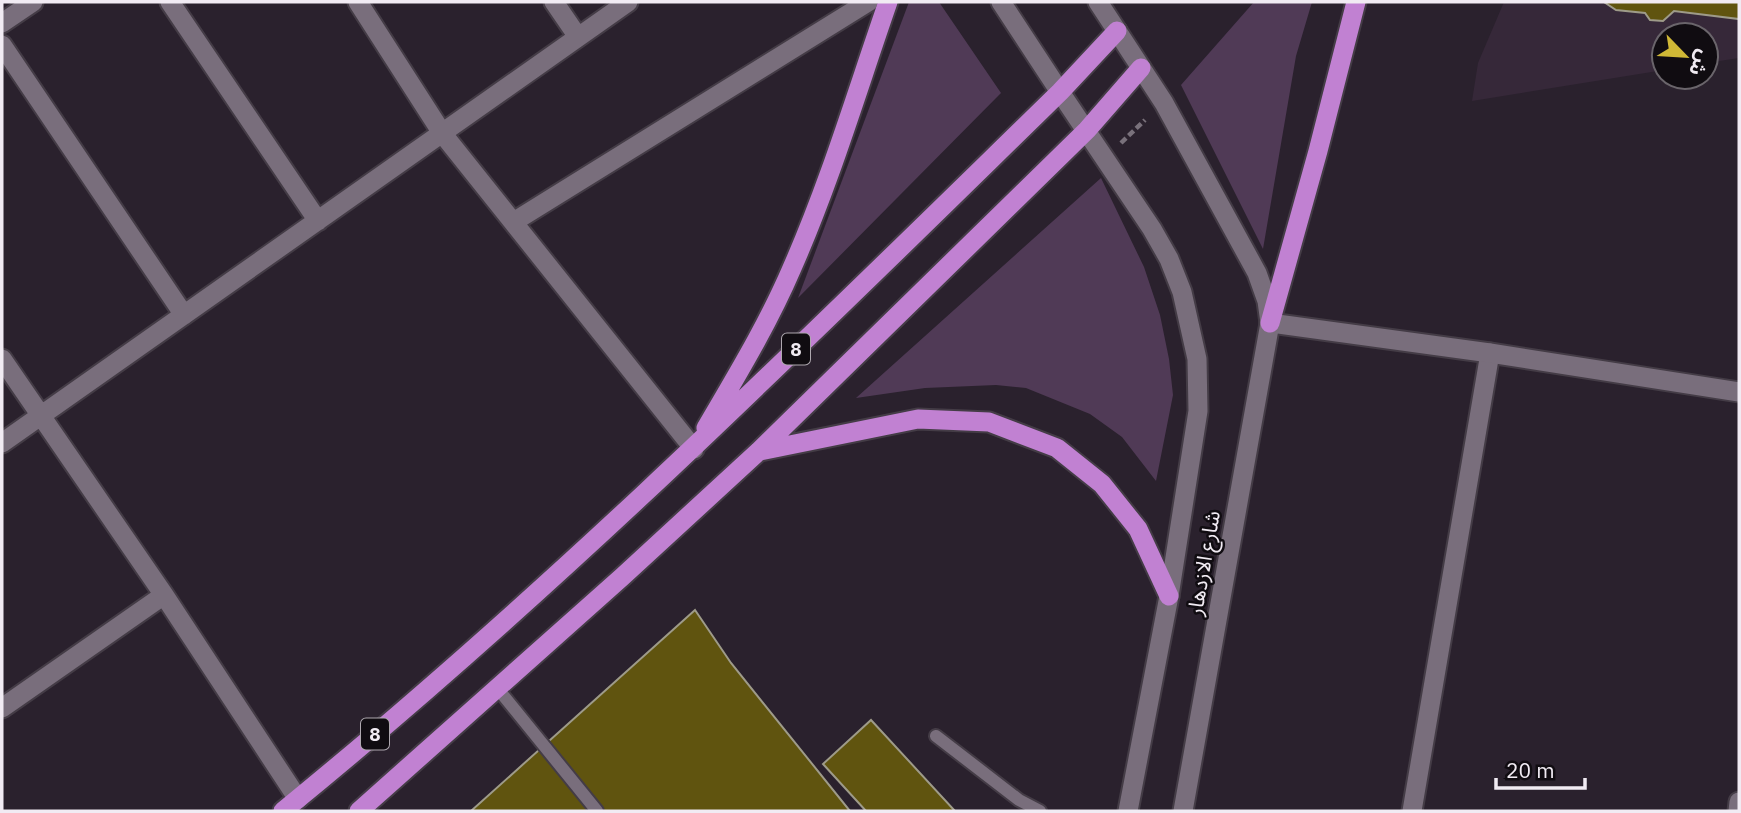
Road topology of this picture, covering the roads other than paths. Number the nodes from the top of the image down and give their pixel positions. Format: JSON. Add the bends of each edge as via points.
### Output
{"nodes":[{"id":1,"x":33,"y":2,"type":"edge"},
{"id":2,"x":170,"y":2,"type":"edge"},
{"id":3,"x":358,"y":2,"type":"edge"},
{"id":4,"x":554,"y":2,"type":"edge"},
{"id":5,"x":628,"y":2,"type":"edge"},
{"id":6,"x":869,"y":2,"type":"edge"},
{"id":7,"x":888,"y":2,"type":"edge"},
{"id":8,"x":1000,"y":2,"type":"edge"},
{"id":9,"x":1098,"y":2,"type":"edge"},
{"id":10,"x":1356,"y":2,"type":"edge"},
{"id":11,"x":2,"y":23,"type":"edge"},
{"id":12,"x":1117,"y":31,"type":"junction"},
{"id":13,"x":578,"y":37,"type":"junction"},
{"id":14,"x":2,"y":45,"type":"edge"},
{"id":15,"x":1141,"y":68,"type":"junction"},
{"id":16,"x":1060,"y":92,"type":"junction"},
{"id":17,"x":1087,"y":130,"type":"junction"},
{"id":18,"x":442,"y":133,"type":"junction"},
{"id":19,"x":317,"y":221,"type":"junction"},
{"id":20,"x":514,"y":221,"type":"junction"},
{"id":21,"x":184,"y":315,"type":"junction"},
{"id":22,"x":1270,"y":323,"type":"junction"},
{"id":23,"x":1490,"y":353,"type":"junction"},
{"id":24,"x":2,"y":359,"type":"edge"},
{"id":25,"x":1739,"y":392,"type":"edge"},
{"id":26,"x":41,"y":417,"type":"junction"},
{"id":27,"x":2,"y":443,"type":"edge"},
{"id":28,"x":694,"y":449,"type":"junction"},
{"id":29,"x":759,"y":451,"type":"junction"},
{"id":30,"x":164,"y":595,"type":"junction"},
{"id":31,"x":1169,"y":596,"type":"junction"},
{"id":32,"x":498,"y":689,"type":"junction"},
{"id":33,"x":2,"y":708,"type":"edge"},
{"id":34,"x":936,"y":736,"type":"dead end"},
{"id":35,"x":1739,"y":802,"type":"edge"},
{"id":36,"x":291,"y":805,"type":"edge"},
{"id":37,"x":359,"y":811,"type":"edge"},
{"id":38,"x":596,"y":811,"type":"edge"},
{"id":39,"x":1040,"y":811,"type":"edge"},
{"id":40,"x":1128,"y":811,"type":"edge"},
{"id":41,"x":1183,"y":811,"type":"edge"},
{"id":42,"x":1412,"y":811,"type":"edge"},
{"id":43,"x":1738,"y":811,"type":"edge"}],
"edges":[{"from":1,"to":11,"type":"street"},
{"from":2,"to":19,"type":"street"},
{"from":3,"to":18,"type":"street"},
{"from":4,"to":13,"type":"street"},
{"from":5,"to":13,"type":"street"},
{"from":6,"to":20,"type":"street"},
{"from":7,"to":28,"type":"highway","via":[[792,268],[756,344]]},
{"from":8,"to":16,"type":"street"},
{"from":9,"to":12,"type":"street"},
{"from":10,"to":22,"type":"highway"},
{"from":12,"to":15,"type":"street"},
{"from":12,"to":16,"type":"highway","number":"8"},
{"from":13,"to":18,"type":"street"},
{"from":14,"to":21,"type":"street"},
{"from":15,"to":17,"type":"highway","number":"8"},
{"from":15,"to":22,"type":"street","via":[[1257,273]]},
{"from":16,"to":17,"type":"street"},
{"from":16,"to":28,"type":"highway","number":"8"},
{"from":17,"to":29,"type":"highway","number":"8"},
{"from":17,"to":31,"type":"street","via":[[1169,259],[1182,292],[1197,359],[1198,411]]},
{"from":18,"to":19,"type":"street"},
{"from":18,"to":20,"type":"street"},
{"from":19,"to":21,"type":"street"},
{"from":20,"to":28,"type":"street"},
{"from":21,"to":26,"type":"street"},
{"from":22,"to":23,"type":"street"},
{"from":22,"to":41,"type":"street","name":"شارع الازدهار"},
{"from":23,"to":25,"type":"street"},
{"from":23,"to":42,"type":"street"},
{"from":24,"to":26,"type":"street"},
{"from":26,"to":27,"type":"street"},
{"from":26,"to":30,"type":"street"},
{"from":28,"to":36,"type":"highway","number":"8","via":[[466,657]]},
{"from":29,"to":31,"type":"highway","via":[[918,419],[989,422],[1057,448],[1102,484],[1138,529]]},
{"from":29,"to":32,"type":"highway","number":"8"},
{"from":30,"to":33,"type":"street"},
{"from":30,"to":36,"type":"street"},
{"from":31,"to":40,"type":"street"},
{"from":32,"to":37,"type":"highway","number":"8"},
{"from":32,"to":38,"type":"lane"},
{"from":34,"to":39,"type":"lane"},
{"from":35,"to":43,"type":"street"}]}
